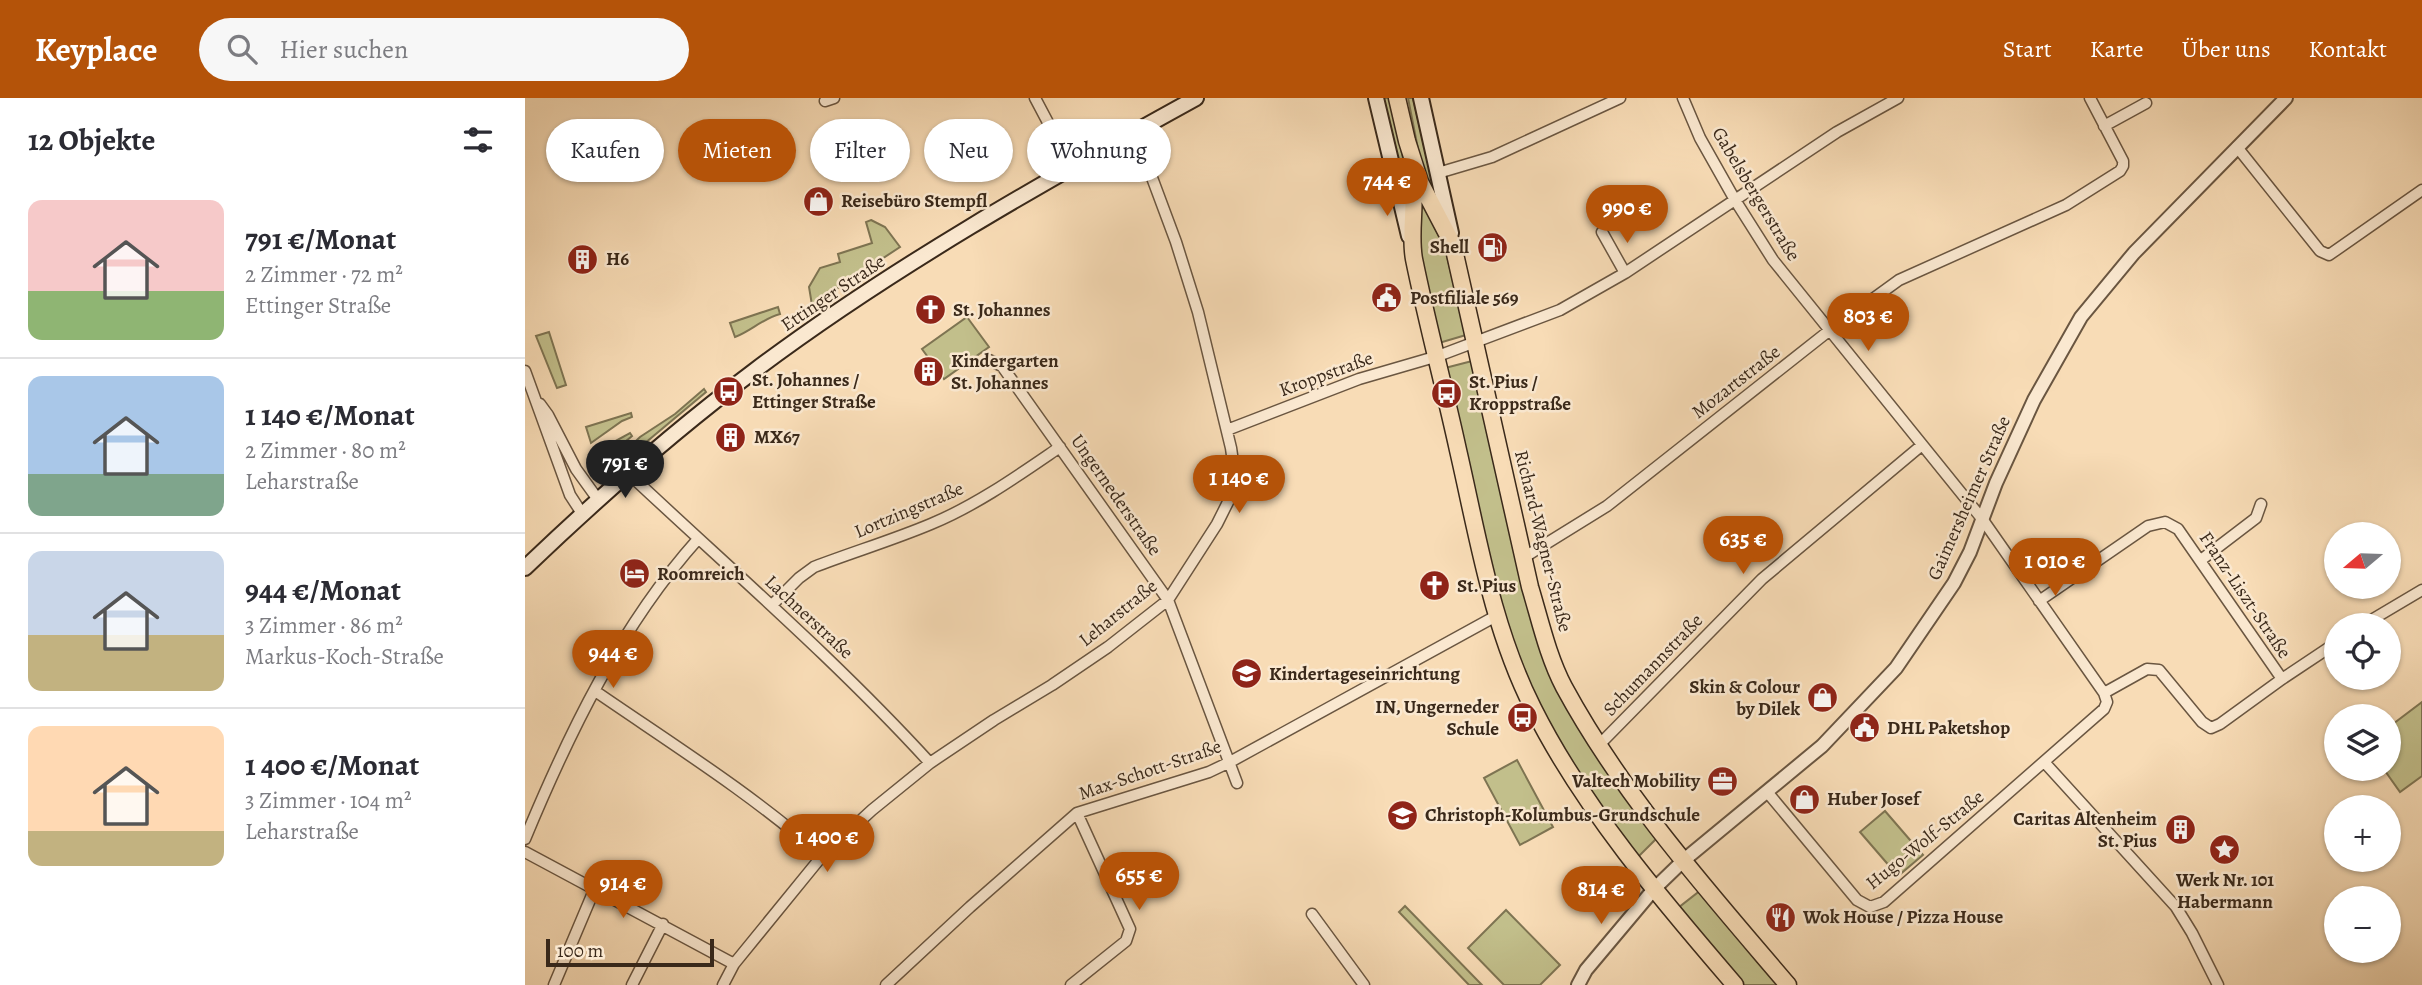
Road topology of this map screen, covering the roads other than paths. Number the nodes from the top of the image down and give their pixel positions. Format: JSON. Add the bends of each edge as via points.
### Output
{"nodes":[{"id":1,"x":1035,"y":98,"type":"edge"},
{"id":2,"x":1196,"y":98,"type":"edge"},
{"id":3,"x":1376,"y":98,"type":"edge"},
{"id":4,"x":1397,"y":98,"type":"edge"},
{"id":5,"x":1421,"y":98,"type":"edge"},
{"id":6,"x":1620,"y":98,"type":"edge"},
{"id":7,"x":1683,"y":98,"type":"edge"},
{"id":8,"x":1898,"y":98,"type":"edge"},
{"id":9,"x":2090,"y":98,"type":"edge"},
{"id":10,"x":2286,"y":98,"type":"edge"},
{"id":11,"x":2146,"y":103,"type":"dead end"},
{"id":12,"x":1046,"y":119,"type":"edge"},
{"id":13,"x":1158,"y":119,"type":"edge"},
{"id":14,"x":2104,"y":126,"type":"junction"},
{"id":15,"x":1407,"y":141,"type":"junction"},
{"id":16,"x":2237,"y":147,"type":"junction"},
{"id":17,"x":1438,"y":173,"type":"junction"},
{"id":18,"x":1048,"y":182,"type":"edge"},
{"id":19,"x":1154,"y":182,"type":"edge"},
{"id":20,"x":2422,"y":191,"type":"edge"},
{"id":21,"x":1735,"y":200,"type":"junction"},
{"id":22,"x":1602,"y":232,"type":"dead end"},
{"id":23,"x":1453,"y":245,"type":"junction"},
{"id":24,"x":1414,"y":256,"type":"junction"},
{"id":25,"x":1625,"y":273,"type":"junction"},
{"id":26,"x":1830,"y":330,"type":"junction"},
{"id":27,"x":1475,"y":342,"type":"junction"},
{"id":28,"x":1437,"y":356,"type":"junction"},
{"id":29,"x":989,"y":360,"type":"dead end"},
{"id":30,"x":525,"y":371,"type":"edge"},
{"id":31,"x":538,"y":401,"type":"junction"},
{"id":32,"x":1227,"y":430,"type":"junction"},
{"id":33,"x":1922,"y":445,"type":"junction"},
{"id":34,"x":1060,"y":447,"type":"junction"},
{"id":35,"x":629,"y":474,"type":"junction"},
{"id":36,"x":599,"y":501,"type":"junction"},
{"id":37,"x":2261,"y":504,"type":"dead end"},
{"id":38,"x":583,"y":515,"type":"junction"},
{"id":39,"x":1983,"y":520,"type":"junction"},
{"id":40,"x":698,"y":540,"type":"junction"},
{"id":41,"x":1523,"y":558,"type":"junction"},
{"id":42,"x":2201,"y":560,"type":"junction"},
{"id":43,"x":525,"y":568,"type":"edge"},
{"id":44,"x":2422,"y":590,"type":"edge"},
{"id":45,"x":1168,"y":600,"type":"junction"},
{"id":46,"x":2039,"y":601,"type":"junction"},
{"id":47,"x":772,"y":605,"type":"junction"},
{"id":48,"x":2383,"y":613,"type":"edge"},
{"id":49,"x":1496,"y":616,"type":"junction"},
{"id":50,"x":2324,"y":651,"type":"edge"},
{"id":51,"x":2282,"y":679,"type":"junction"},
{"id":52,"x":595,"y":691,"type":"junction"},
{"id":53,"x":2104,"y":693,"type":"junction"},
{"id":54,"x":1599,"y":745,"type":"junction"},
{"id":55,"x":1230,"y":762,"type":"junction"},
{"id":56,"x":930,"y":763,"type":"junction"},
{"id":57,"x":2045,"y":763,"type":"junction"},
{"id":58,"x":1237,"y":783,"type":"dead end"},
{"id":59,"x":1768,"y":793,"type":"junction"},
{"id":60,"x":1077,"y":813,"type":"junction"},
{"id":61,"x":525,"y":839,"type":"edge"},
{"id":62,"x":525,"y":852,"type":"edge"},
{"id":63,"x":822,"y":856,"type":"junction"},
{"id":64,"x":1683,"y":860,"type":"junction"},
{"id":65,"x":595,"y":888,"type":"junction"},
{"id":66,"x":1654,"y":889,"type":"junction"},
{"id":67,"x":1312,"y":914,"type":"dead end"},
{"id":68,"x":663,"y":925,"type":"junction"},
{"id":69,"x":734,"y":964,"type":"junction"},
{"id":70,"x":554,"y":985,"type":"edge"},
{"id":71,"x":632,"y":985,"type":"edge"},
{"id":72,"x":723,"y":985,"type":"edge"},
{"id":73,"x":886,"y":985,"type":"edge"},
{"id":74,"x":1071,"y":985,"type":"edge"},
{"id":75,"x":1364,"y":985,"type":"edge"},
{"id":76,"x":1578,"y":985,"type":"edge"},
{"id":77,"x":1735,"y":985,"type":"edge"},
{"id":78,"x":1788,"y":985,"type":"edge"},
{"id":79,"x":2218,"y":985,"type":"edge"}],
"edges":[{"from":1,"to":12,"type":"street"},
{"from":2,"to":13,"type":"main road","name":"Ettinger Straße"},
{"from":3,"to":24,"type":"main road","name":"Richard-Wagner-Straße"},
{"from":4,"to":15,"type":"main road","name":"Richard-Wagner-Straße"},
{"from":5,"to":17,"type":"main road","name":"Richard-Wagner-Straße"},
{"from":6,"to":17,"type":"street","via":[[1492,157]]},
{"from":7,"to":21,"type":"street","name":"Gabelsbergerstraße"},
{"from":8,"to":21,"type":"street","name":"Kroppstraße","via":[[1837,132]]},
{"from":9,"to":14,"type":"street"},
{"from":10,"to":16,"type":"street","name":"Gaimersheimer Straße"},
{"from":11,"to":14,"type":"street"},
{"from":14,"to":26,"type":"street","name":"Mozartstraße","via":[[2123,166],[2120,171],[2066,205],[1899,280]]},
{"from":15,"to":23,"type":"main road","name":"Richard-Wagner-Straße","via":[[1426,193]]},
{"from":15,"to":24,"type":"main road","name":"Richard-Wagner-Straße","via":[[1414,191]]},
{"from":16,"to":20,"type":"street","via":[[2320,251],[2329,255]]},
{"from":16,"to":39,"type":"street","name":"Gaimersheimer Straße","via":[[2134,253],[2081,317],[2034,400]]},
{"from":17,"to":23,"type":"main road","name":"Richard-Wagner-Straße"},
{"from":18,"to":35,"type":"main road","name":"Ettinger Straße","via":[[929,252],[755,370]]},
{"from":19,"to":32,"type":"street","name":"Leharstraße","via":[[1198,312]]},
{"from":21,"to":25,"type":"street","name":"Kroppstraße"},
{"from":21,"to":26,"type":"street","name":"Gabelsbergerstraße","via":[[1773,260]]},
{"from":22,"to":25,"type":"street"},
{"from":23,"to":27,"type":"main road","name":"Richard-Wagner-Straße"},
{"from":24,"to":28,"type":"main road","name":"Richard-Wagner-Straße"},
{"from":25,"to":27,"type":"street","name":"Kroppstraße","via":[[1560,310]]},
{"from":26,"to":33,"type":"street","name":"Gabelsbergerstraße"},
{"from":26,"to":41,"type":"street","name":"Mozartstraße","via":[[1607,506]]},
{"from":27,"to":28,"type":"street","name":"Kroppstraße"},
{"from":27,"to":41,"type":"main road","name":"Richard-Wagner-Straße"},
{"from":28,"to":32,"type":"street","name":"Kroppstraße","via":[[1359,379]]},
{"from":28,"to":49,"type":"main road","name":"Richard-Wagner-Straße"},
{"from":29,"to":34,"type":"street","name":"Ungernederstraße","via":[[1002,366]]},
{"from":30,"to":31,"type":"street"},
{"from":31,"to":36,"type":"street"},
{"from":31,"to":38,"type":"street","via":[[570,495]]},
{"from":32,"to":45,"type":"street","name":"Leharstraße","via":[[1234,469],[1230,498]]},
{"from":33,"to":39,"type":"street","name":"Gabelsbergerstraße"},
{"from":33,"to":54,"type":"street","name":"Schumannstraße","via":[[1762,579]]},
{"from":34,"to":45,"type":"street","name":"Ungernederstraße"},
{"from":34,"to":47,"type":"street","name":"Lortzingstraße","via":[[931,524],[814,568]]},
{"from":35,"to":36,"type":"main road","name":"Ettinger Straße"},
{"from":35,"to":40,"type":"street","name":"Lachnerstraße"},
{"from":36,"to":38,"type":"main road","name":"Ettinger Straße"},
{"from":37,"to":42,"type":"street","via":[[2256,518]]},
{"from":38,"to":43,"type":"main road","name":"Ettinger Straße"},
{"from":39,"to":46,"type":"street","name":"Gabelsbergerstraße"},
{"from":39,"to":59,"type":"street","name":"Gaimersheimer Straße","via":[[1954,583],[1896,668],[1822,746]]},
{"from":40,"to":47,"type":"street","name":"Lachnerstraße"},
{"from":40,"to":52,"type":"street","via":[[660,586]]},
{"from":41,"to":54,"type":"main road","name":"Richard-Wagner-Straße","via":[[1563,685]]},
{"from":42,"to":46,"type":"street","name":"Franz-Liszt-Straße","via":[[2178,529],[2165,522],[2148,526]]},
{"from":42,"to":51,"type":"street","name":"Franz-Liszt-Straße"},
{"from":44,"to":48,"type":"street"},
{"from":45,"to":55,"type":"street","name":"Ungernederstraße"},
{"from":45,"to":56,"type":"street","name":"Leharstraße","via":[[1086,662]]},
{"from":46,"to":53,"type":"street","name":"Gabelsbergerstraße"},
{"from":47,"to":56,"type":"street","name":"Lachnerstraße","via":[[890,718]]},
{"from":49,"to":55,"type":"street","name":"Max-Schott-Straße"},
{"from":49,"to":66,"type":"main road","name":"Richard-Wagner-Straße","via":[[1512,662],[1552,745]]},
{"from":50,"to":51,"type":"street"},
{"from":51,"to":53,"type":"street","via":[[2211,728],[2159,670],[2147,669]]},
{"from":52,"to":61,"type":"street"},
{"from":52,"to":63,"type":"street","via":[[752,798]]},
{"from":53,"to":57,"type":"street","name":"Hugo-Wolf-Straße","via":[[2104,709]]},
{"from":54,"to":64,"type":"main road","name":"Richard-Wagner-Straße"},
{"from":55,"to":58,"type":"street","name":"Ungernederstraße"},
{"from":55,"to":60,"type":"street","name":"Max-Schott-Straße"},
{"from":56,"to":63,"type":"street","name":"Leharstraße"},
{"from":57,"to":59,"type":"street","name":"Hugo-Wolf-Straße","via":[[1884,902],[1870,906],[1857,900]]},
{"from":57,"to":79,"type":"street","via":[[2176,907]]},
{"from":59,"to":64,"type":"street","name":"Gaimersheimer Straße"},
{"from":60,"to":73,"type":"street","name":"Max-Schott-Straße"},
{"from":60,"to":74,"type":"street","via":[[1130,929],[1126,941]]},
{"from":62,"to":65,"type":"street"},
{"from":63,"to":69,"type":"street","name":"Leharstraße"},
{"from":64,"to":66,"type":"street","name":"Gaimersheimer Straße"},
{"from":64,"to":78,"type":"main road","name":"Richard-Wagner-Straße"},
{"from":65,"to":68,"type":"street"},
{"from":65,"to":70,"type":"street"},
{"from":66,"to":76,"type":"street","name":"Gaimersheimer Straße"},
{"from":66,"to":77,"type":"main road","name":"Richard-Wagner-Straße"},
{"from":67,"to":75,"type":"street"},
{"from":68,"to":69,"type":"street"},
{"from":68,"to":71,"type":"street"},
{"from":69,"to":72,"type":"street","name":"Leharstraße"}]}
